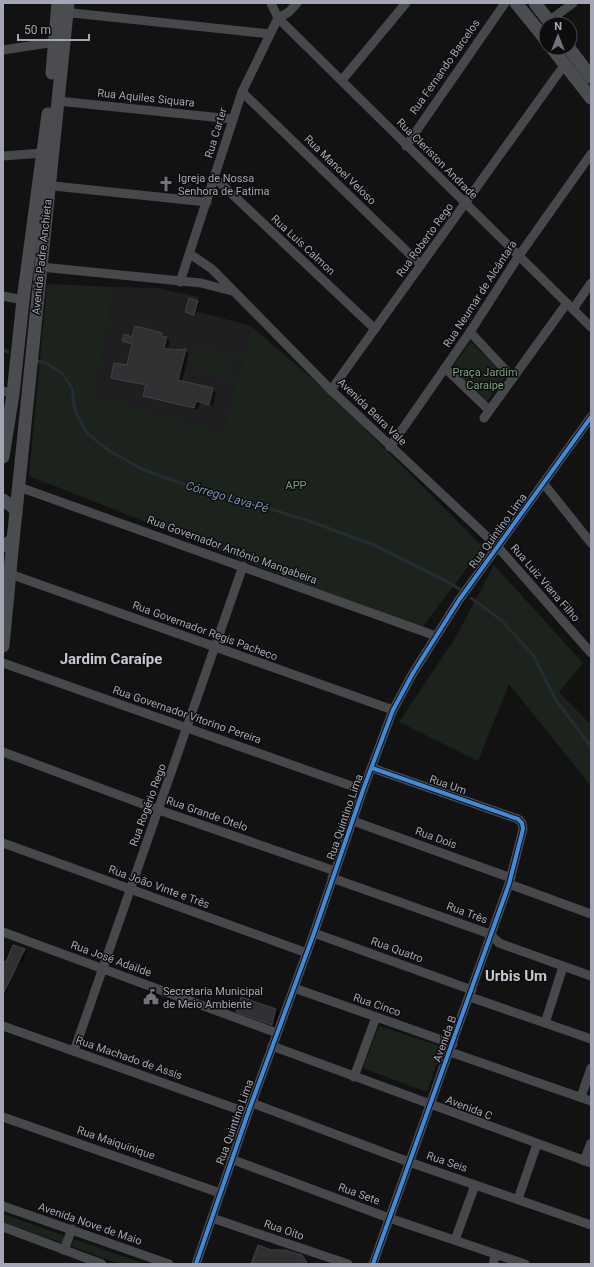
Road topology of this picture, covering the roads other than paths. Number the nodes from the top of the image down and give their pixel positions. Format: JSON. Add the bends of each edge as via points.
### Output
{"nodes":[{"id":1,"x":271,"y":3,"type":"edge"},
{"id":2,"x":297,"y":3,"type":"edge"},
{"id":3,"x":406,"y":3,"type":"edge"},
{"id":4,"x":505,"y":3,"type":"edge"},
{"id":5,"x":516,"y":3,"type":"edge"},
{"id":6,"x":535,"y":3,"type":"edge"},
{"id":7,"x":573,"y":3,"type":"edge"},
{"id":8,"x":62,"y":7,"type":"edge"},
{"id":9,"x":545,"y":16,"type":"edge"},
{"id":10,"x":558,"y":16,"type":"edge"},
{"id":11,"x":278,"y":18,"type":"junction"},
{"id":12,"x":538,"y":30,"type":"edge"},
{"id":13,"x":270,"y":34,"type":"junction"},
{"id":14,"x":55,"y":42,"type":"junction"},
{"id":15,"x":3,"y":50,"type":"edge"},
{"id":16,"x":558,"y":56,"type":"edge"},
{"id":17,"x":575,"y":56,"type":"edge"},
{"id":18,"x":564,"y":64,"type":"junction"},
{"id":19,"x":591,"y":77,"type":"edge"},
{"id":20,"x":342,"y":80,"type":"junction"},
{"id":21,"x":242,"y":92,"type":"junction"},
{"id":22,"x":591,"y":98,"type":"edge"},
{"id":23,"x":58,"y":101,"type":"junction"},
{"id":24,"x":232,"y":119,"type":"junction"},
{"id":25,"x":406,"y":146,"type":"junction"},
{"id":26,"x":43,"y":153,"type":"junction"},
{"id":27,"x":591,"y":154,"type":"edge"},
{"id":28,"x":3,"y":156,"type":"edge"},
{"id":29,"x":215,"y":178,"type":"junction"},
{"id":30,"x":44,"y":185,"type":"junction"},
{"id":31,"x":207,"y":202,"type":"junction"},
{"id":32,"x":465,"y":204,"type":"junction"},
{"id":33,"x":190,"y":254,"type":"junction"},
{"id":34,"x":518,"y":257,"type":"junction"},
{"id":35,"x":421,"y":265,"type":"junction"},
{"id":36,"x":41,"y":267,"type":"junction"},
{"id":37,"x":180,"y":282,"type":"junction"},
{"id":38,"x":591,"y":284,"type":"edge"},
{"id":39,"x":234,"y":292,"type":"junction"},
{"id":40,"x":3,"y":296,"type":"edge"},
{"id":41,"x":23,"y":300,"type":"junction"},
{"id":42,"x":570,"y":306,"type":"junction"},
{"id":43,"x":591,"y":328,"type":"edge"},
{"id":44,"x":375,"y":329,"type":"junction"},
{"id":45,"x":470,"y":332,"type":"junction"},
{"id":46,"x":445,"y":368,"type":"junction"},
{"id":47,"x":513,"y":378,"type":"junction"},
{"id":48,"x":331,"y":390,"type":"junction"},
{"id":49,"x":8,"y":392,"type":"edge"},
{"id":50,"x":591,"y":417,"type":"edge"},
{"id":51,"x":390,"y":447,"type":"junction"},
{"id":52,"x":4,"y":453,"type":"edge"},
{"id":53,"x":544,"y":484,"type":"junction"},
{"id":54,"x":19,"y":487,"type":"junction"},
{"id":55,"x":3,"y":500,"type":"edge"},
{"id":56,"x":16,"y":512,"type":"junction"},
{"id":57,"x":8,"y":543,"type":"edge"},
{"id":58,"x":591,"y":543,"type":"edge"},
{"id":59,"x":497,"y":546,"type":"junction"},
{"id":60,"x":244,"y":566,"type":"junction"},
{"id":61,"x":10,"y":574,"type":"junction"},
{"id":62,"x":436,"y":636,"type":"junction"},
{"id":63,"x":3,"y":646,"type":"edge"},
{"id":64,"x":215,"y":647,"type":"junction"},
{"id":65,"x":591,"y":654,"type":"edge"},
{"id":66,"x":3,"y":663,"type":"edge"},
{"id":67,"x":393,"y":710,"type":"junction"},
{"id":68,"x":188,"y":728,"type":"junction"},
{"id":69,"x":3,"y":752,"type":"edge"},
{"id":70,"x":372,"y":768,"type":"junction"},
{"id":71,"x":363,"y":790,"type":"junction"},
{"id":72,"x":159,"y":810,"type":"junction"},
{"id":73,"x":518,"y":819,"type":"joint"},
{"id":74,"x":353,"y":821,"type":"junction"},
{"id":75,"x":3,"y":843,"type":"edge"},
{"id":76,"x":334,"y":875,"type":"junction"},
{"id":77,"x":510,"y":881,"type":"junction"},
{"id":78,"x":130,"y":889,"type":"junction"},
{"id":79,"x":591,"y":914,"type":"edge"},
{"id":80,"x":3,"y":932,"type":"edge"},
{"id":81,"x":314,"y":933,"type":"junction"},
{"id":82,"x":490,"y":934,"type":"junction"},
{"id":83,"x":307,"y":953,"type":"junction"},
{"id":84,"x":563,"y":967,"type":"junction"},
{"id":85,"x":102,"y":968,"type":"junction"},
{"id":86,"x":591,"y":976,"type":"edge"},
{"id":87,"x":294,"y":988,"type":"junction"},
{"id":88,"x":471,"y":993,"type":"junction"},
{"id":89,"x":376,"y":1017,"type":"junction"},
{"id":90,"x":545,"y":1023,"type":"junction"},
{"id":91,"x":3,"y":1026,"type":"edge"},
{"id":92,"x":277,"y":1033,"type":"junction"},
{"id":93,"x":591,"y":1040,"type":"edge"},
{"id":94,"x":272,"y":1046,"type":"junction"},
{"id":95,"x":452,"y":1048,"type":"junction"},
{"id":96,"x":74,"y":1051,"type":"junction"},
{"id":97,"x":591,"y":1068,"type":"edge"},
{"id":98,"x":354,"y":1077,"type":"junction"},
{"id":99,"x":581,"y":1097,"type":"junction"},
{"id":100,"x":591,"y":1101,"type":"edge"},
{"id":101,"x":252,"y":1103,"type":"junction"},
{"id":102,"x":431,"y":1104,"type":"junction"},
{"id":103,"x":248,"y":1112,"type":"junction"},
{"id":104,"x":3,"y":1116,"type":"edge"},
{"id":105,"x":591,"y":1143,"type":"edge"},
{"id":106,"x":537,"y":1144,"type":"junction"},
{"id":107,"x":232,"y":1159,"type":"junction"},
{"id":108,"x":409,"y":1162,"type":"junction"},
{"id":109,"x":587,"y":1162,"type":"edge"},
{"id":110,"x":475,"y":1185,"type":"junction"},
{"id":111,"x":220,"y":1193,"type":"junction"},
{"id":112,"x":518,"y":1199,"type":"junction"},
{"id":113,"x":3,"y":1206,"type":"edge"},
{"id":114,"x":212,"y":1218,"type":"junction"},
{"id":115,"x":389,"y":1218,"type":"junction"},
{"id":116,"x":591,"y":1225,"type":"edge"},
{"id":117,"x":3,"y":1227,"type":"edge"},
{"id":118,"x":72,"y":1229,"type":"junction"},
{"id":119,"x":455,"y":1240,"type":"junction"},
{"id":120,"x":64,"y":1250,"type":"junction"},
{"id":121,"x":496,"y":1254,"type":"junction"},
{"id":122,"x":102,"y":1264,"type":"edge"},
{"id":123,"x":169,"y":1264,"type":"edge"},
{"id":124,"x":196,"y":1264,"type":"edge"},
{"id":125,"x":348,"y":1264,"type":"edge"},
{"id":126,"x":373,"y":1264,"type":"edge"},
{"id":127,"x":493,"y":1264,"type":"edge"},
{"id":128,"x":525,"y":1264,"type":"edge"}],
"edges":[{"from":1,"to":11,"type":"street","name":"Rua Cleriston Andrade"},
{"from":2,"to":11,"type":"street","via":[[289,12]]},
{"from":3,"to":20,"type":"street"},
{"from":4,"to":25,"type":"street","name":"Rua Fernando Barcelos"},
{"from":5,"to":12,"type":"street"},
{"from":6,"to":9,"type":"street"},
{"from":7,"to":10,"type":"street"},
{"from":8,"to":13,"type":"street"},
{"from":8,"to":14,"type":"street","name":"Avenida Padre Anchieta"},
{"from":8,"to":23,"type":"street","name":"Avenida Padre Anchieta"},
{"from":11,"to":13,"type":"street","name":"Rua Carter"},
{"from":11,"to":20,"type":"street","name":"Rua Cleriston Andrade"},
{"from":13,"to":21,"type":"street","name":"Rua Carter"},
{"from":14,"to":15,"type":"street"},
{"from":14,"to":26,"type":"street","name":"Avenida Padre Anchieta"},
{"from":16,"to":18,"type":"street"},
{"from":17,"to":19,"type":"street"},
{"from":18,"to":22,"type":"street"},
{"from":18,"to":32,"type":"street","name":"Rua Roberto Rego"},
{"from":20,"to":25,"type":"street","name":"Rua Cleriston Andrade"},
{"from":21,"to":24,"type":"street","name":"Rua Carter"},
{"from":21,"to":35,"type":"street","name":"Rua Manoel Veloso"},
{"from":23,"to":24,"type":"street","name":"Rua Aquiles Siquara"},
{"from":23,"to":30,"type":"street","name":"Avenida Padre Anchieta"},
{"from":24,"to":29,"type":"street","name":"Rua Carter"},
{"from":25,"to":32,"type":"street","name":"Rua Cleriston Andrade"},
{"from":26,"to":28,"type":"street"},
{"from":26,"to":30,"type":"street","name":"Avenida Padre Anchieta"},
{"from":27,"to":34,"type":"street","name":"Rua Neumar de Alcântara"},
{"from":29,"to":31,"type":"street","name":"Rua Carter"},
{"from":29,"to":44,"type":"street","name":"Rua Luís Calmon"},
{"from":30,"to":31,"type":"street"},
{"from":30,"to":36,"type":"street","name":"Avenida Padre Anchieta"},
{"from":30,"to":41,"type":"street","name":"Avenida Padre Anchieta"},
{"from":31,"to":33,"type":"street","name":"Rua Carter"},
{"from":32,"to":34,"type":"street","name":"Rua Cleriston Andrade"},
{"from":32,"to":35,"type":"street","name":"Rua Roberto Rego"},
{"from":33,"to":37,"type":"street","name":"Rua Carter"},
{"from":33,"to":39,"type":"street","name":"Avenida Beira Vale","via":[[212,269]]},
{"from":34,"to":42,"type":"street","name":"Rua Cleriston Andrade"},
{"from":34,"to":45,"type":"street","name":"Rua Neumar de Alcântara"},
{"from":35,"to":44,"type":"street","name":"Rua Roberto Rego"},
{"from":36,"to":37,"type":"street"},
{"from":36,"to":54,"type":"street","name":"Avenida Padre Anchieta"},
{"from":37,"to":39,"type":"street","via":[[208,285]]},
{"from":38,"to":42,"type":"street"},
{"from":39,"to":48,"type":"street","name":"Avenida Beira Vale"},
{"from":40,"to":41,"type":"street"},
{"from":41,"to":49,"type":"street","name":"Avenida Padre Anchieta"},
{"from":42,"to":43,"type":"street","name":"Rua Cleriston Andrade"},
{"from":42,"to":47,"type":"street"},
{"from":44,"to":48,"type":"street","name":"Rua Roberto Rego"},
{"from":45,"to":46,"type":"street","name":"Rua Neumar de Alcântara"},
{"from":45,"to":47,"type":"street"},
{"from":46,"to":47,"type":"street","via":[[486,414]]},
{"from":46,"to":51,"type":"street","name":"Rua Neumar de Alcântara"},
{"from":48,"to":51,"type":"street","name":"Avenida Beira Vale"},
{"from":49,"to":52,"type":"street","name":"Avenida Padre Anchieta"},
{"from":50,"to":53,"type":"street","name":"Rua Quintino Lima"},
{"from":51,"to":59,"type":"street","name":"Avenida Beira Vale"},
{"from":53,"to":58,"type":"street"},
{"from":53,"to":59,"type":"street","name":"Rua Quintino Lima"},
{"from":54,"to":56,"type":"street","name":"Avenida Padre Anchieta"},
{"from":54,"to":60,"type":"street","name":"Rua Governador Antônio Mangabeira"},
{"from":55,"to":56,"type":"street"},
{"from":56,"to":57,"type":"street","name":"Avenida Padre Anchieta"},
{"from":57,"to":61,"type":"street","name":"Avenida Padre Anchieta"},
{"from":59,"to":62,"type":"street","name":"Rua Quintino Lima"},
{"from":59,"to":65,"type":"street","name":"Rua Luiz Viana Filho"},
{"from":60,"to":62,"type":"street","name":"Rua Governador Antônio Mangabeira"},
{"from":60,"to":64,"type":"street","name":"Rua Rogério Rego"},
{"from":61,"to":63,"type":"street","name":"Avenida Padre Anchieta"},
{"from":61,"to":64,"type":"street","name":"Rua Governador Regis Pacheco"},
{"from":62,"to":67,"type":"street","name":"Rua Quintino Lima"},
{"from":64,"to":67,"type":"street","name":"Rua Governador Regis Pacheco"},
{"from":64,"to":68,"type":"street","name":"Rua Rogério Rego"},
{"from":66,"to":68,"type":"street","name":"Rua Governador Vitorino Pereira"},
{"from":67,"to":70,"type":"street","name":"Rua Quintino Lima"},
{"from":68,"to":71,"type":"street","name":"Rua Governador Vitorino Pereira"},
{"from":68,"to":72,"type":"street","name":"Rua Rogério Rego"},
{"from":69,"to":72,"type":"street","name":"Rua Grande Otelo"},
{"from":70,"to":71,"type":"street","name":"Rua Quintino Lima"},
{"from":70,"to":73,"type":"street","name":"Rua Um"},
{"from":71,"to":74,"type":"street","name":"Rua Quintino Lima"},
{"from":72,"to":76,"type":"street","name":"Rua Grande Otelo"},
{"from":72,"to":78,"type":"street","name":"Rua Rogério Rego"},
{"from":73,"to":77,"type":"street","name":"Avenida B","via":[[524,829]]},
{"from":74,"to":76,"type":"street","name":"Rua Quintino Lima"},
{"from":74,"to":77,"type":"street","name":"Rua Dois"},
{"from":75,"to":78,"type":"street","name":"Rua João Vinte e Três"},
{"from":76,"to":81,"type":"street","name":"Rua Quintino Lima"},
{"from":76,"to":82,"type":"street","name":"Rua Três"},
{"from":77,"to":79,"type":"street","name":"Rua Dois"},
{"from":77,"to":82,"type":"street","name":"Avenida B"},
{"from":78,"to":83,"type":"street","name":"Rua João Vinte e Três"},
{"from":78,"to":85,"type":"street","name":"Rua Rogério Rego"},
{"from":80,"to":85,"type":"street","name":"Rua José Adailde"},
{"from":81,"to":83,"type":"street","name":"Rua Quintino Lima"},
{"from":81,"to":88,"type":"street","name":"Rua Quatro"},
{"from":82,"to":84,"type":"street","name":"Rua Três","via":[[499,943]]},
{"from":82,"to":88,"type":"street","name":"Avenida B"},
{"from":83,"to":87,"type":"street","name":"Rua Quintino Lima"},
{"from":84,"to":86,"type":"street","name":"Rua Três"},
{"from":84,"to":90,"type":"street"},
{"from":85,"to":92,"type":"street","name":"Rua José Adailde"},
{"from":85,"to":96,"type":"street","name":"Rua Rogério Rego"},
{"from":87,"to":89,"type":"street","name":"Rua Cinco"},
{"from":87,"to":92,"type":"street","name":"Rua Quintino Lima"},
{"from":88,"to":90,"type":"street","name":"Rua Quatro"},
{"from":88,"to":95,"type":"street","name":"Avenida B"},
{"from":89,"to":95,"type":"street","name":"Rua Cinco"},
{"from":89,"to":98,"type":"street"},
{"from":90,"to":93,"type":"street","name":"Rua Quatro"},
{"from":91,"to":96,"type":"street","name":"Rua Machado de Assis"},
{"from":92,"to":94,"type":"street","name":"Rua Quintino Lima"},
{"from":94,"to":98,"type":"street","name":"Avenida C"},
{"from":94,"to":101,"type":"street","name":"Rua Quintino Lima"},
{"from":95,"to":99,"type":"street","name":"Rua Cinco"},
{"from":95,"to":102,"type":"street","name":"Avenida B"},
{"from":96,"to":103,"type":"street","name":"Rua Machado de Assis"},
{"from":97,"to":99,"type":"street"},
{"from":98,"to":102,"type":"street","name":"Avenida C"},
{"from":99,"to":100,"type":"street","name":"Rua Cinco"},
{"from":101,"to":103,"type":"street","name":"Rua Quintino Lima"},
{"from":101,"to":108,"type":"street","name":"Rua Seis"},
{"from":102,"to":106,"type":"street","name":"Avenida C"},
{"from":102,"to":108,"type":"street","name":"Avenida B"},
{"from":103,"to":107,"type":"street","name":"Rua Quintino Lima"},
{"from":104,"to":111,"type":"street","name":"Rua Maiquinique"},
{"from":105,"to":109,"type":"street"},
{"from":106,"to":109,"type":"street","name":"Avenida C"},
{"from":106,"to":112,"type":"street"},
{"from":107,"to":111,"type":"street","name":"Rua Quintino Lima"},
{"from":107,"to":115,"type":"street","name":"Rua Sete"},
{"from":108,"to":110,"type":"street","name":"Rua Seis"},
{"from":108,"to":115,"type":"street","name":"Avenida B"},
{"from":110,"to":112,"type":"street","name":"Rua Seis"},
{"from":110,"to":119,"type":"street"},
{"from":111,"to":114,"type":"street","name":"Rua Quintino Lima"},
{"from":112,"to":116,"type":"street","name":"Rua Seis"},
{"from":113,"to":118,"type":"street","name":"Avenida Nove de Maio"},
{"from":114,"to":124,"type":"street","name":"Rua Quintino Lima"},
{"from":114,"to":125,"type":"street","name":"Rua Oito"},
{"from":115,"to":119,"type":"street","name":"Rua Sete"},
{"from":115,"to":126,"type":"street","name":"Avenida B"},
{"from":117,"to":120,"type":"street"},
{"from":118,"to":120,"type":"street"},
{"from":118,"to":123,"type":"street","name":"Avenida Nove de Maio"},
{"from":119,"to":121,"type":"street","name":"Rua Sete"},
{"from":120,"to":122,"type":"street"},
{"from":121,"to":127,"type":"street"},
{"from":121,"to":128,"type":"street","name":"Rua Sete"}]}
